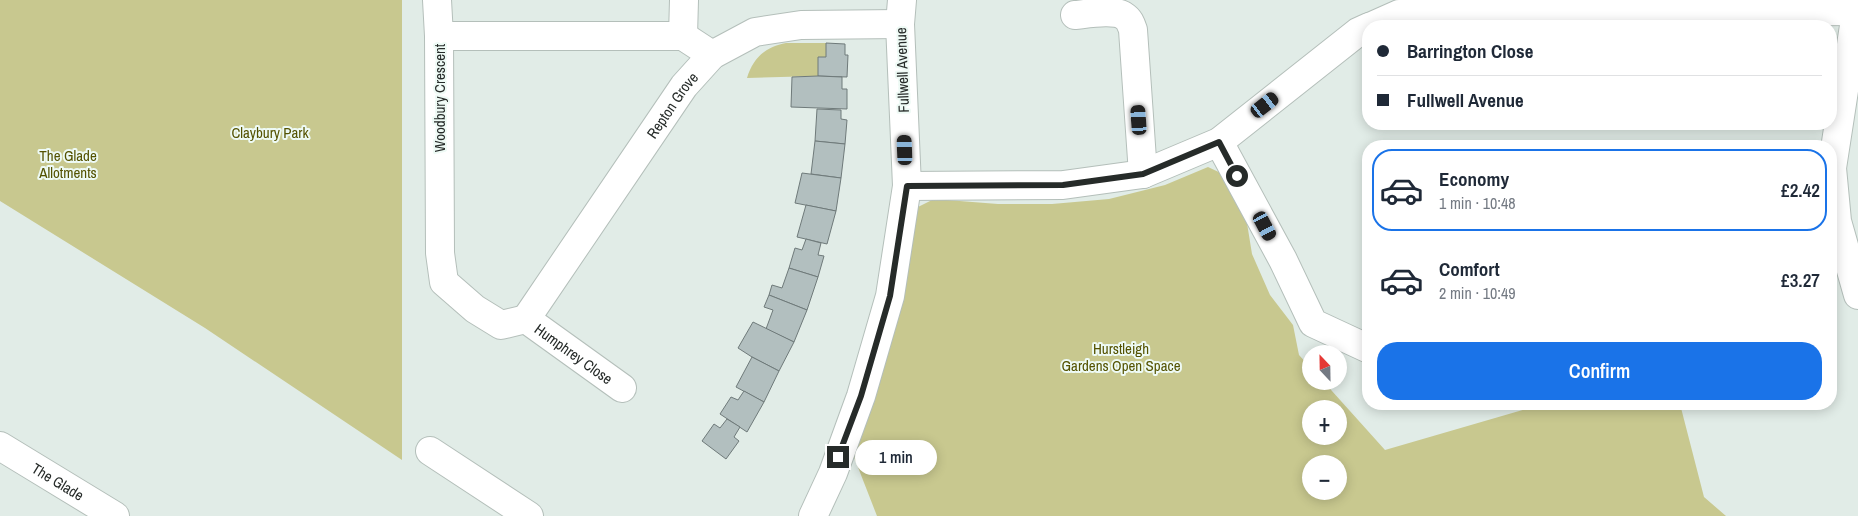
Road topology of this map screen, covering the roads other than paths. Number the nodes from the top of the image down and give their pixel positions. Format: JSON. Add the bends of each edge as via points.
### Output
{"nodes":[{"id":1,"x":437,"y":0,"type":"edge"},
{"id":2,"x":684,"y":0,"type":"edge"},
{"id":3,"x":1857,"y":6,"type":"edge"},
{"id":4,"x":1399,"y":7,"type":"edge"},
{"id":5,"x":1543,"y":7,"type":"edge"},
{"id":6,"x":901,"y":12,"type":"edge"},
{"id":7,"x":1075,"y":15,"type":"dead end"},
{"id":8,"x":1380,"y":20,"type":"edge"},
{"id":9,"x":1362,"y":30,"type":"edge"},
{"id":10,"x":439,"y":36,"type":"junction"},
{"id":11,"x":683,"y":36,"type":"junction"},
{"id":12,"x":712,"y":55,"type":"junction"},
{"id":13,"x":1836,"y":140,"type":"edge"},
{"id":14,"x":1219,"y":142,"type":"junction"},
{"id":15,"x":1143,"y":174,"type":"junction"},
{"id":16,"x":907,"y":186,"type":"junction"},
{"id":17,"x":1837,"y":221,"type":"edge"},
{"id":18,"x":1858,"y":295,"type":"edge"},
{"id":19,"x":526,"y":320,"type":"junction"},
{"id":20,"x":1362,"y":346,"type":"edge"},
{"id":21,"x":622,"y":388,"type":"dead end"},
{"id":22,"x":0,"y":446,"type":"edge"},
{"id":23,"x":430,"y":450,"type":"dead end"},
{"id":24,"x":115,"y":516,"type":"edge"},
{"id":25,"x":528,"y":516,"type":"edge"},
{"id":26,"x":813,"y":516,"type":"edge"}],
"edges":[{"from":1,"to":10,"type":"street"},
{"from":2,"to":11,"type":"street"},
{"from":3,"to":5,"type":"street"},
{"from":3,"to":13,"type":"street"},
{"from":4,"to":5,"type":"street"},
{"from":4,"to":8,"type":"street"},
{"from":6,"to":12,"type":"street","name":"Repton Grove","via":[[755,32]]},
{"from":6,"to":16,"type":"street","name":"Fullwell Avenue"},
{"from":7,"to":15,"type":"street","via":[[1122,14],[1133,30]]},
{"from":9,"to":14,"type":"street"},
{"from":10,"to":11,"type":"street","name":"Woodbury Crescent"},
{"from":10,"to":19,"type":"street","name":"Woodbury Crescent","via":[[440,253],[444,282],[475,309],[501,325]]},
{"from":11,"to":12,"type":"street"},
{"from":12,"to":19,"type":"street","name":"Repton Grove","via":[[684,86]]},
{"from":14,"to":15,"type":"street"},
{"from":14,"to":20,"type":"street","via":[[1313,323]]},
{"from":15,"to":16,"type":"street","via":[[1063,185]]},
{"from":16,"to":26,"type":"street","name":"Fullwell Avenue","via":[[890,296],[861,396],[833,473]]},
{"from":17,"to":18,"type":"street"},
{"from":19,"to":21,"type":"street","name":"Humphrey Close"},
{"from":22,"to":24,"type":"street","name":"The Glade"},
{"from":23,"to":25,"type":"street"}]}
